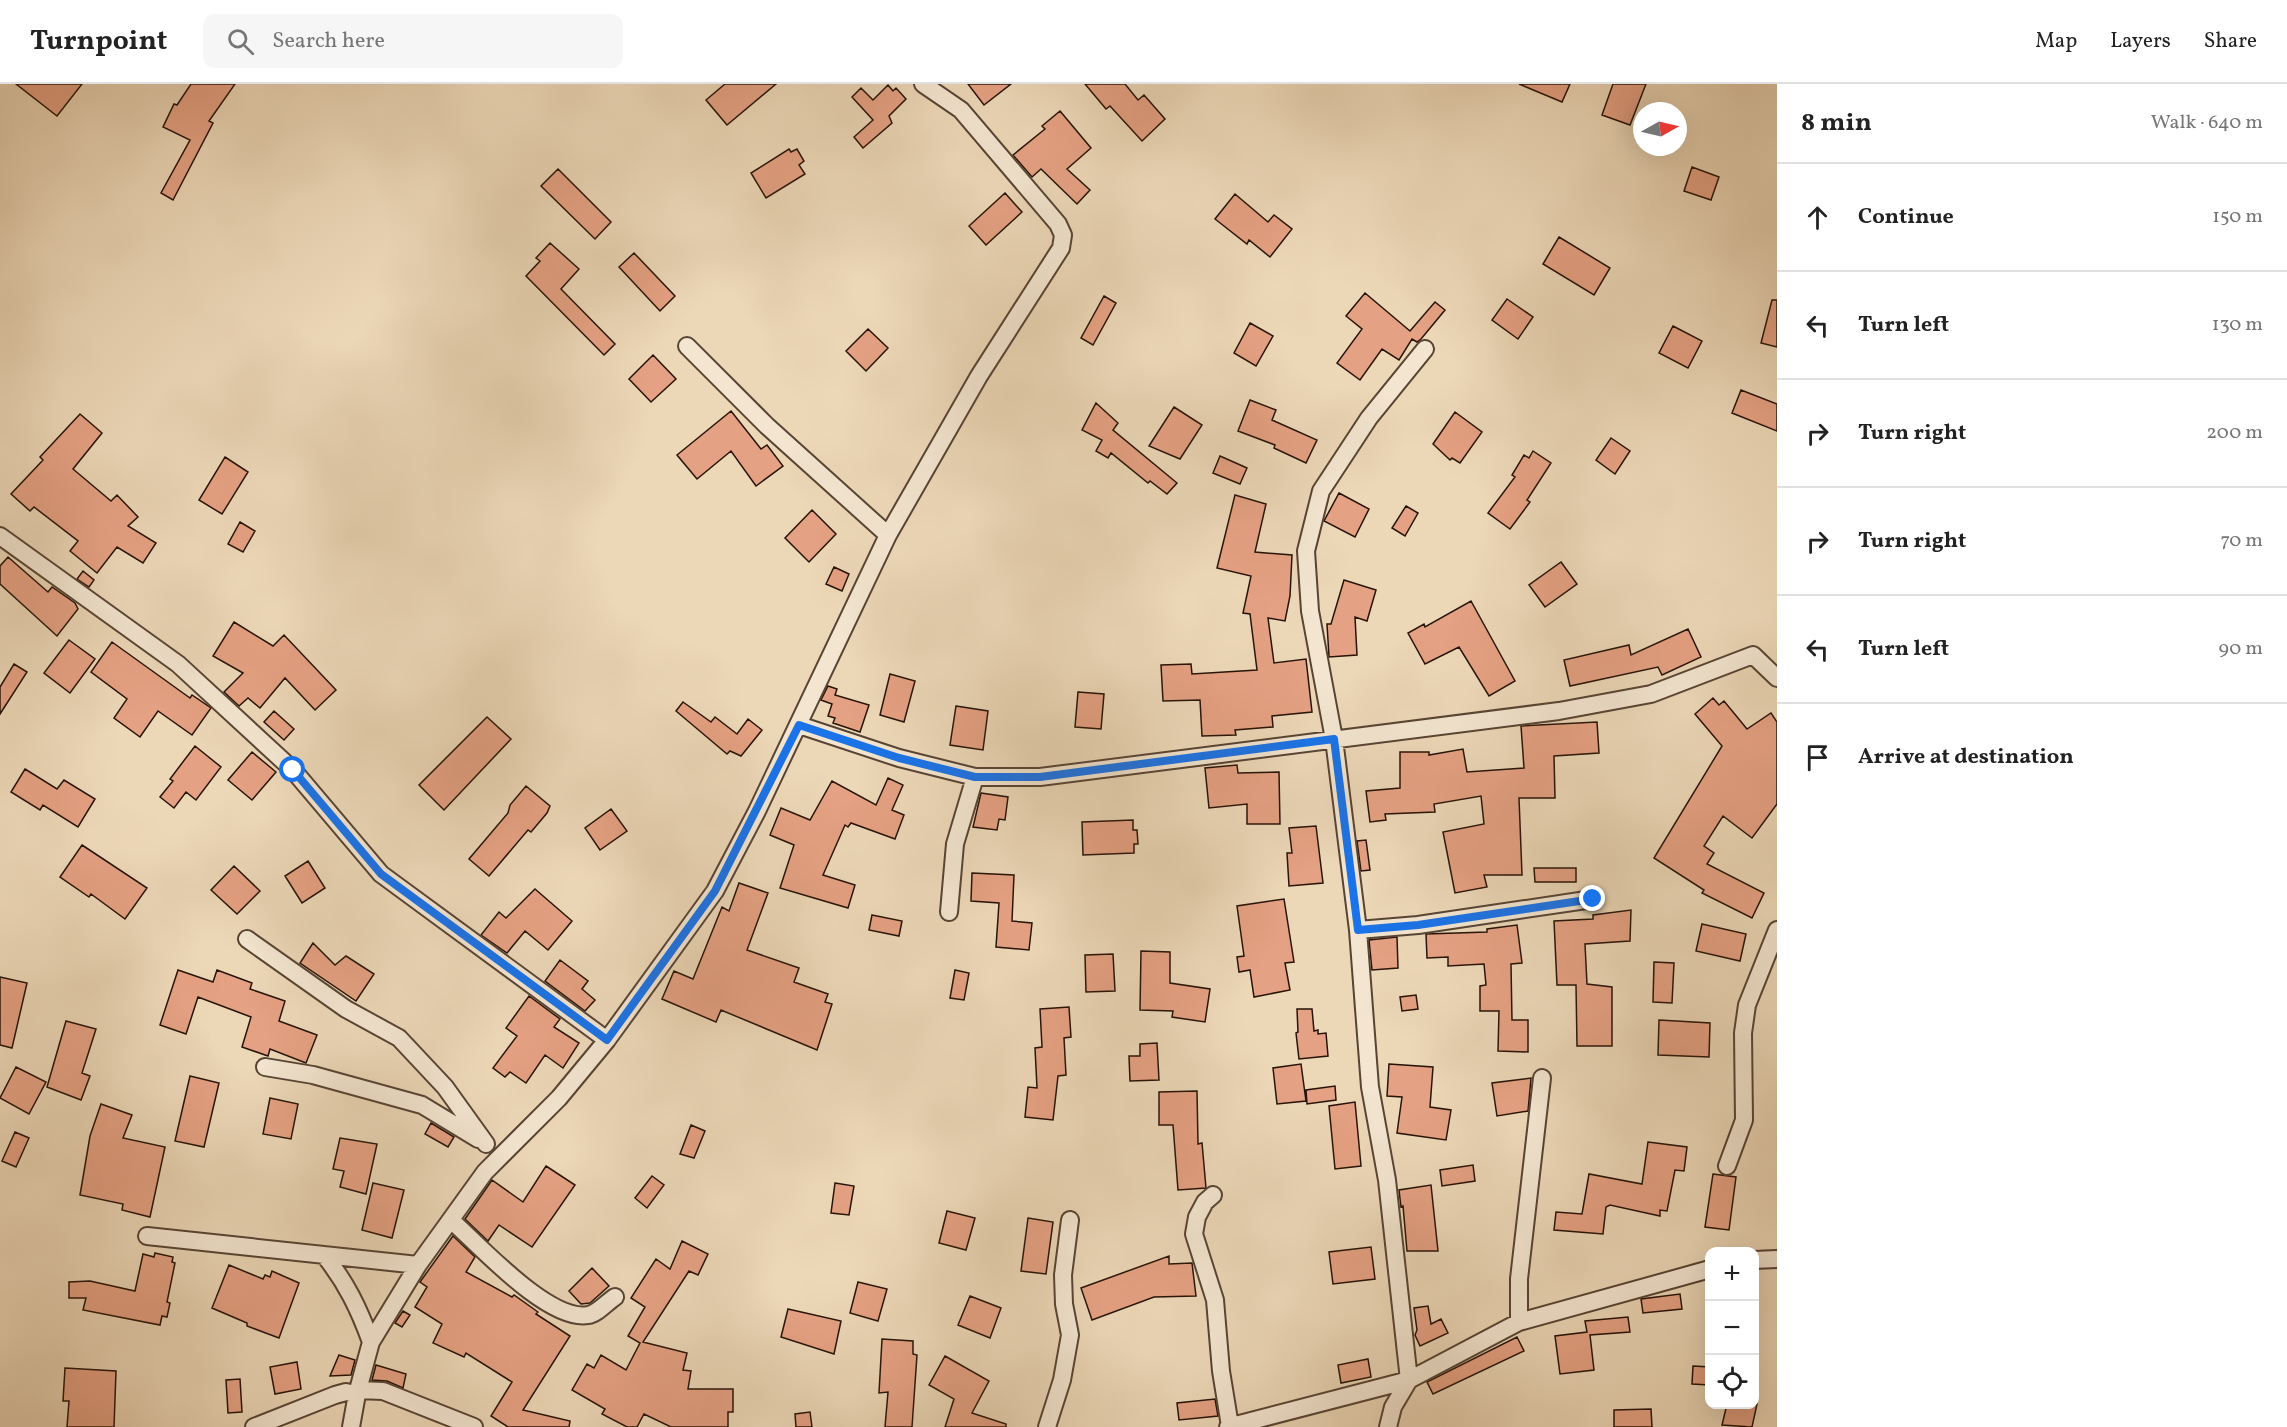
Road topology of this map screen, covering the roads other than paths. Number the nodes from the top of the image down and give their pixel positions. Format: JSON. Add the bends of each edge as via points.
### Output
{"nodes":[{"id":1,"x":923,"y":84,"type":"edge"},
{"id":2,"x":687,"y":346,"type":"dead end"},
{"id":3,"x":1425,"y":349,"type":"dead end"},
{"id":4,"x":888,"y":535,"type":"junction"},
{"id":5,"x":0,"y":536,"type":"edge"},
{"id":6,"x":1777,"y":678,"type":"edge"},
{"id":7,"x":799,"y":725,"type":"junction"},
{"id":8,"x":1334,"y":739,"type":"junction"},
{"id":9,"x":975,"y":777,"type":"junction"},
{"id":10,"x":1593,"y":899,"type":"dead end"},
{"id":11,"x":949,"y":912,"type":"dead end"},
{"id":12,"x":1358,"y":930,"type":"junction"},
{"id":13,"x":1777,"y":930,"type":"edge"},
{"id":14,"x":248,"y":939,"type":"dead end"},
{"id":15,"x":607,"y":1040,"type":"junction"},
{"id":16,"x":264,"y":1066,"type":"dead end"},
{"id":17,"x":1542,"y":1078,"type":"dead end"},
{"id":18,"x":486,"y":1144,"type":"junction"},
{"id":19,"x":1727,"y":1166,"type":"dead end"},
{"id":20,"x":485,"y":1172,"type":"junction"},
{"id":21,"x":1213,"y":1195,"type":"dead end"},
{"id":22,"x":1070,"y":1220,"type":"dead end"},
{"id":23,"x":452,"y":1221,"type":"junction"},
{"id":24,"x":147,"y":1236,"type":"dead end"},
{"id":25,"x":324,"y":1255,"type":"junction"},
{"id":26,"x":1777,"y":1259,"type":"edge"},
{"id":27,"x":1759,"y":1260,"type":"edge"},
{"id":28,"x":418,"y":1265,"type":"junction"},
{"id":29,"x":1705,"y":1270,"type":"edge"},
{"id":30,"x":615,"y":1297,"type":"dead end"},
{"id":31,"x":1519,"y":1322,"type":"junction"},
{"id":32,"x":371,"y":1342,"type":"junction"},
{"id":33,"x":1409,"y":1380,"type":"junction"},
{"id":34,"x":357,"y":1392,"type":"junction"},
{"id":35,"x":254,"y":1427,"type":"edge"},
{"id":36,"x":351,"y":1427,"type":"edge"},
{"id":37,"x":474,"y":1427,"type":"edge"},
{"id":38,"x":1047,"y":1427,"type":"edge"},
{"id":39,"x":1229,"y":1427,"type":"edge"},
{"id":40,"x":1388,"y":1427,"type":"edge"}],
"edges":[{"from":1,"to":4,"type":"street","via":[[961,110],[1058,224],[1063,235],[1061,248],[979,376]]},
{"from":2,"to":4,"type":"street","via":[[767,426]]},
{"from":3,"to":8,"type":"street","via":[[1369,418],[1321,491],[1306,551],[1310,611]]},
{"from":4,"to":7,"type":"street"},
{"from":5,"to":15,"type":"street","via":[[178,664],[293,770],[381,874]]},
{"from":6,"to":8,"type":"street","via":[[1753,655],[1651,694],[1559,711]]},
{"from":7,"to":9,"type":"street","via":[[899,758]]},
{"from":7,"to":15,"type":"street","via":[[715,891]]},
{"from":8,"to":9,"type":"street","via":[[1040,777]]},
{"from":8,"to":12,"type":"street"},
{"from":9,"to":11,"type":"street","via":[[955,844]]},
{"from":10,"to":12,"type":"street"},
{"from":12,"to":33,"type":"street","via":[[1370,1087],[1387,1180]]},
{"from":13,"to":19,"type":"street","via":[[1747,1005],[1743,1033],[1744,1120]]},
{"from":14,"to":18,"type":"street","via":[[346,1009],[399,1038],[446,1086]]},
{"from":15,"to":20,"type":"street","via":[[559,1098]]},
{"from":16,"to":18,"type":"street","via":[[313,1075],[422,1105]]},
{"from":17,"to":31,"type":"street","via":[[1519,1279]]},
{"from":18,"to":20,"type":"street"},
{"from":20,"to":23,"type":"street"},
{"from":21,"to":39,"type":"street","via":[[1197,1217],[1194,1234],[1215,1300]]},
{"from":22,"to":38,"type":"street","via":[[1063,1275],[1070,1335],[1062,1380]]},
{"from":23,"to":28,"type":"street"},
{"from":23,"to":30,"type":"street","via":[[533,1295],[554,1306],[590,1315]]},
{"from":24,"to":25,"type":"street"},
{"from":25,"to":28,"type":"street"},
{"from":25,"to":32,"type":"street","via":[[341,1276]]},
{"from":26,"to":27,"type":"street"},
{"from":28,"to":32,"type":"street"},
{"from":29,"to":31,"type":"street"},
{"from":31,"to":33,"type":"street"},
{"from":32,"to":34,"type":"street"},
{"from":33,"to":39,"type":"street"},
{"from":33,"to":40,"type":"street","via":[[1393,1407]]},
{"from":34,"to":35,"type":"street","via":[[335,1395]]},
{"from":34,"to":36,"type":"street"},
{"from":34,"to":37,"type":"street","via":[[383,1391]]}]}
